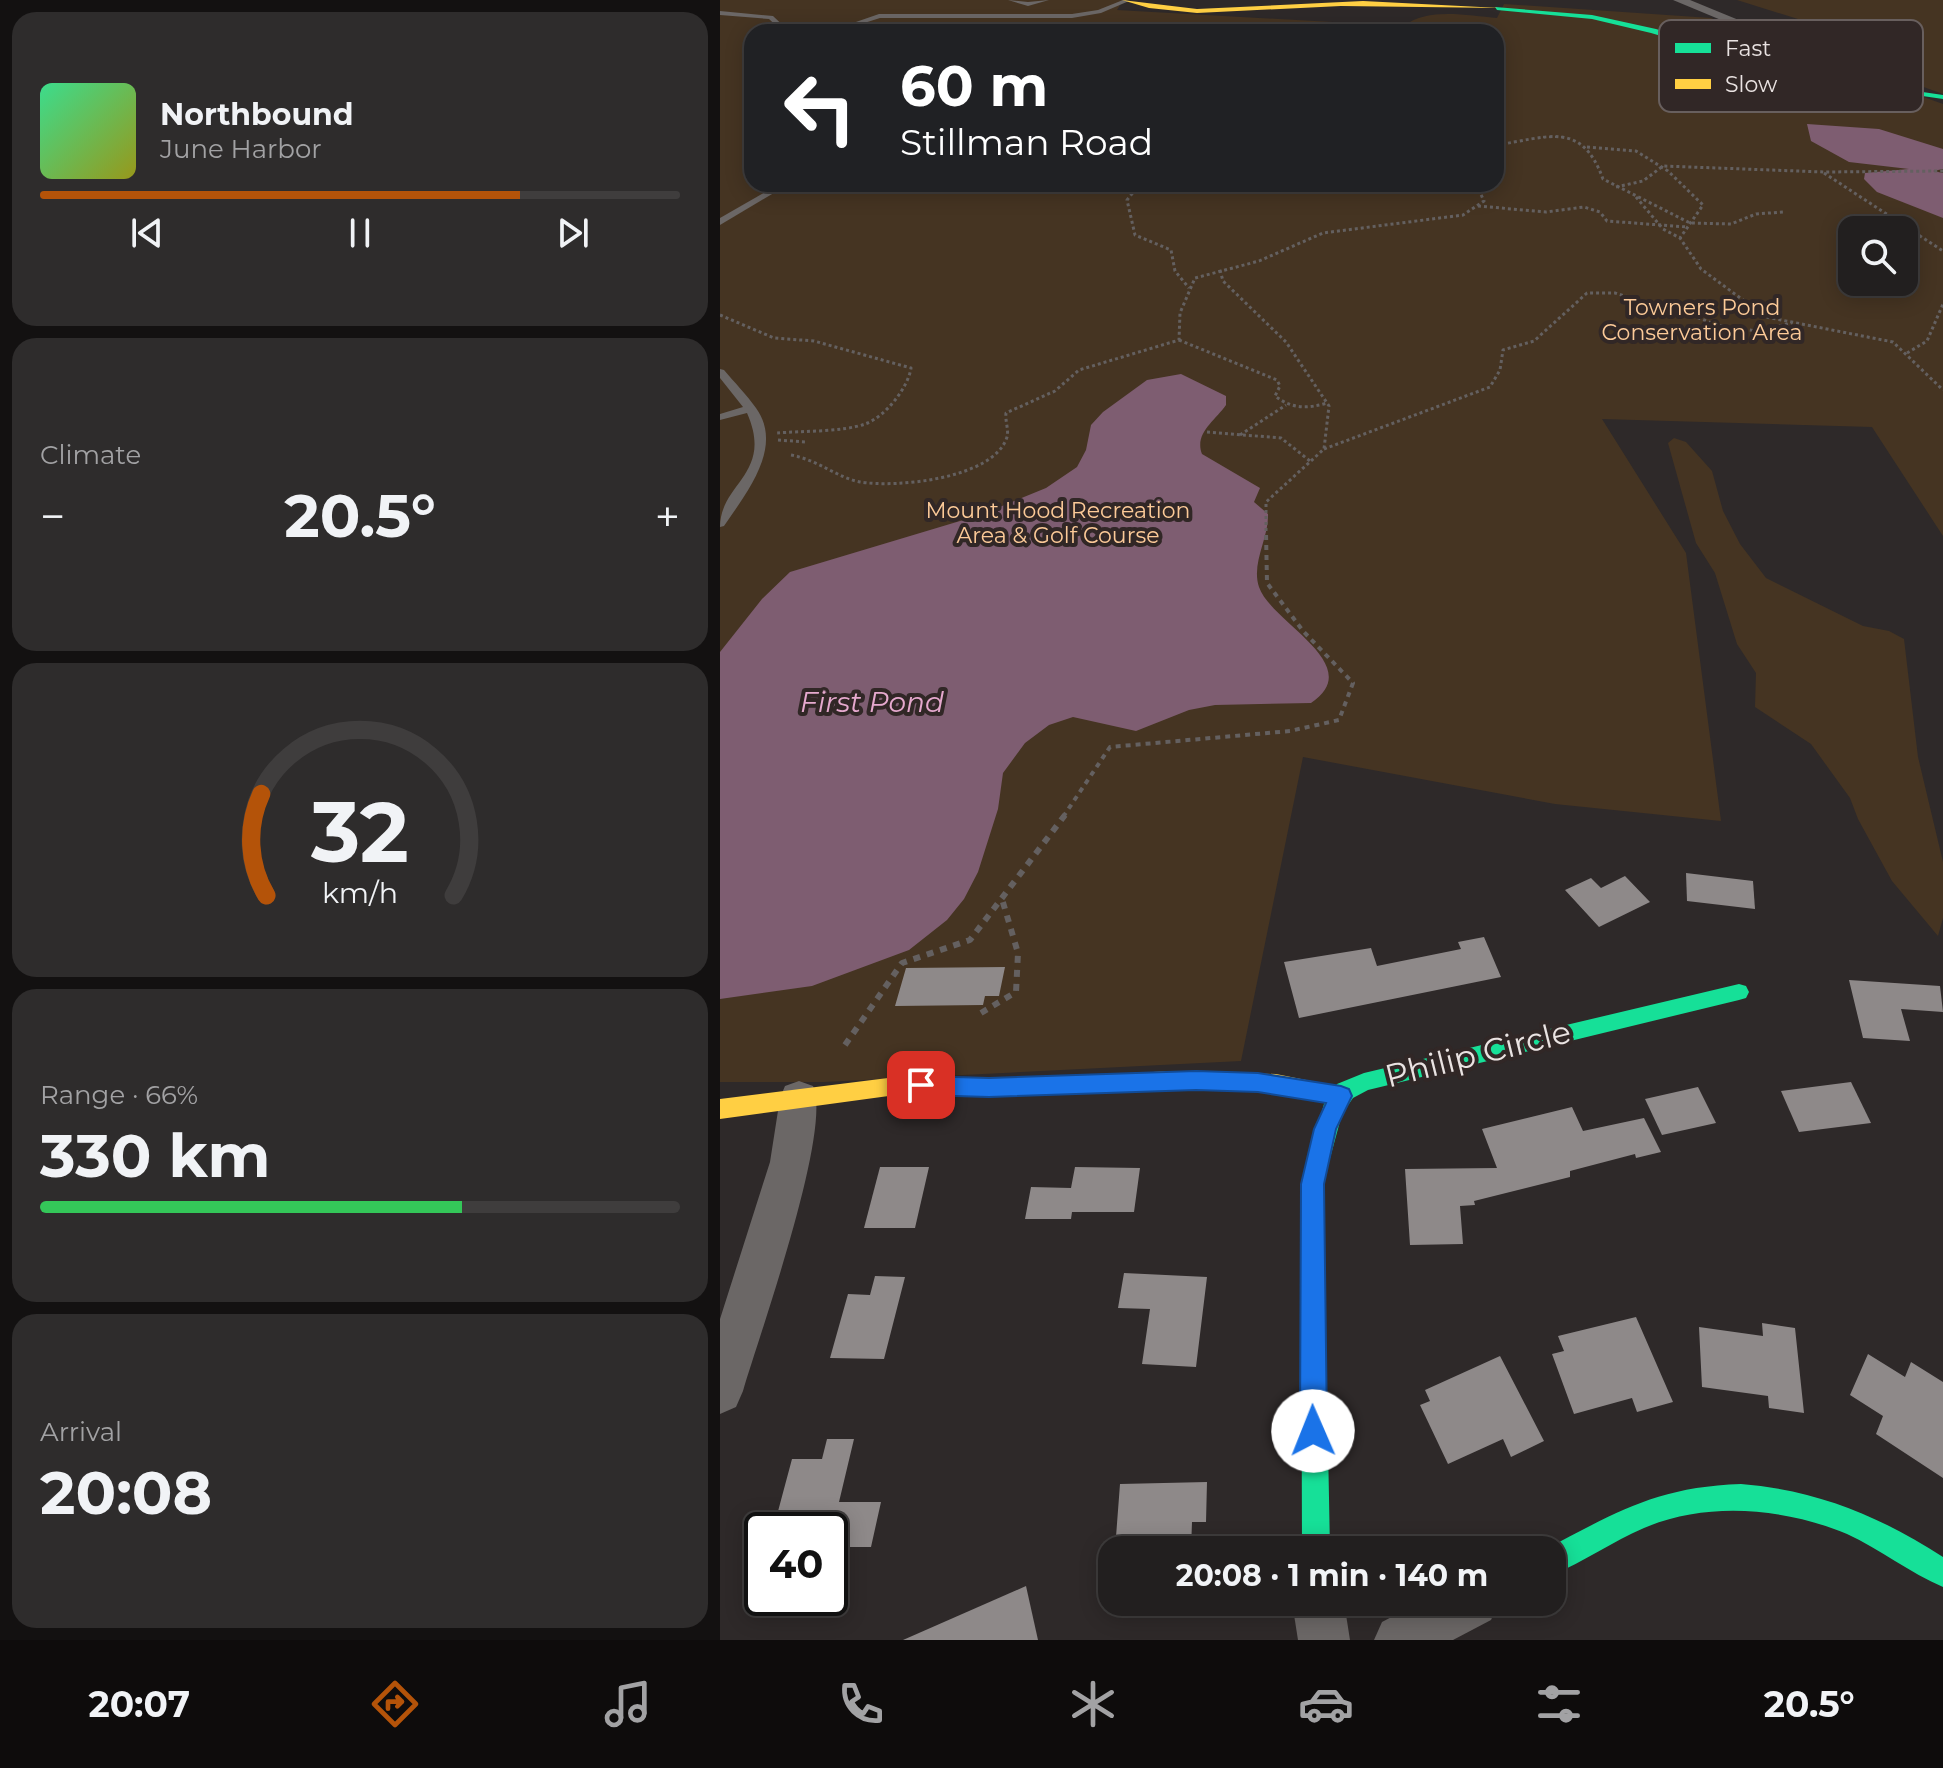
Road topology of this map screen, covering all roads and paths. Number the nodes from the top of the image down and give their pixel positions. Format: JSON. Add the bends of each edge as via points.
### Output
{"nodes":[{"id":1,"x":1011,"y":0,"type":"edge"},
{"id":2,"x":1046,"y":0,"type":"edge"},
{"id":3,"x":1125,"y":0,"type":"edge"},
{"id":4,"x":1679,"y":0,"type":"edge"},
{"id":5,"x":1286,"y":2,"type":"edge"},
{"id":6,"x":1446,"y":3,"type":"edge"},
{"id":7,"x":720,"y":13,"type":"edge"},
{"id":8,"x":1729,"y":20,"type":"edge"},
{"id":9,"x":778,"y":24,"type":"edge"},
{"id":10,"x":854,"y":24,"type":"edge"},
{"id":11,"x":1659,"y":35,"type":"edge"},
{"id":12,"x":1923,"y":93,"type":"edge"},
{"id":13,"x":1943,"y":97,"type":"edge"},
{"id":14,"x":1504,"y":143,"type":"edge"},
{"id":15,"x":1587,"y":147,"type":"junction"},
{"id":16,"x":1663,"y":166,"type":"junction"},
{"id":17,"x":1943,"y":171,"type":"edge"},
{"id":18,"x":1824,"y":172,"type":"junction"},
{"id":19,"x":1616,"y":187,"type":"junction"},
{"id":20,"x":771,"y":192,"type":"edge"},
{"id":21,"x":1134,"y":192,"type":"edge"},
{"id":22,"x":1480,"y":192,"type":"edge"},
{"id":23,"x":1636,"y":197,"type":"junction"},
{"id":24,"x":1477,"y":206,"type":"junction"},
{"id":25,"x":1783,"y":212,"type":"dead end"},
{"id":26,"x":720,"y":222,"type":"edge"},
{"id":27,"x":1658,"y":223,"type":"junction"},
{"id":28,"x":1688,"y":225,"type":"junction"},
{"id":29,"x":1680,"y":238,"type":"junction"},
{"id":30,"x":1943,"y":251,"type":"edge"},
{"id":31,"x":1220,"y":270,"type":"junction"},
{"id":32,"x":1189,"y":289,"type":"junction"},
{"id":33,"x":1943,"y":304,"type":"edge"},
{"id":34,"x":720,"y":315,"type":"edge"},
{"id":35,"x":1792,"y":323,"type":"junction"},
{"id":36,"x":1179,"y":340,"type":"junction"},
{"id":37,"x":1907,"y":353,"type":"junction"},
{"id":38,"x":720,"y":372,"type":"edge"},
{"id":39,"x":1943,"y":390,"type":"edge"},
{"id":40,"x":1327,"y":403,"type":"junction"},
{"id":41,"x":1286,"y":405,"type":"junction"},
{"id":42,"x":751,"y":408,"type":"junction"},
{"id":43,"x":720,"y":417,"type":"edge"},
{"id":44,"x":1207,"y":432,"type":"dead end"},
{"id":45,"x":1239,"y":435,"type":"junction"},
{"id":46,"x":768,"y":438,"type":"junction"},
{"id":47,"x":806,"y":442,"type":"dead end"},
{"id":48,"x":1324,"y":449,"type":"junction"},
{"id":49,"x":791,"y":455,"type":"dead end"},
{"id":50,"x":1310,"y":461,"type":"junction"},
{"id":51,"x":720,"y":523,"type":"edge"},
{"id":52,"x":1002,"y":898,"type":"junction"},
{"id":53,"x":1739,"y":992,"type":"dead end"},
{"id":54,"x":981,"y":1013,"type":"dead end"},
{"id":55,"x":845,"y":1045,"type":"dead end"},
{"id":56,"x":1341,"y":1096,"type":"junction"},
{"id":57,"x":799,"y":1098,"type":"junction"},
{"id":58,"x":720,"y":1109,"type":"edge"},
{"id":59,"x":720,"y":1391,"type":"edge"},
{"id":60,"x":1316,"y":1536,"type":"edge"},
{"id":61,"x":1566,"y":1554,"type":"edge"},
{"id":62,"x":1943,"y":1573,"type":"edge"},
{"id":63,"x":1320,"y":1616,"type":"edge"},
{"id":64,"x":1446,"y":1616,"type":"edge"},
{"id":65,"x":1324,"y":1640,"type":"edge"},
{"id":66,"x":1400,"y":1640,"type":"edge"}],
"edges":[{"from":1,"to":2,"type":"lane"},
{"from":3,"to":5,"type":"street","via":[[1186,10]]},
{"from":3,"to":10,"type":"lane","via":[[1072,16],[879,16]]},
{"from":4,"to":8,"type":"street"},
{"from":5,"to":6,"type":"street"},
{"from":6,"to":11,"type":"street","via":[[1604,19]]},
{"from":7,"to":9,"type":"lane","via":[[771,17]]},
{"from":12,"to":13,"type":"street"},
{"from":14,"to":15,"type":"path","via":[[1554,134]]},
{"from":15,"to":16,"type":"path","via":[[1629,149]]},
{"from":15,"to":19,"type":"path","via":[[1603,179]]},
{"from":16,"to":18,"type":"path"},
{"from":16,"to":19,"type":"path","via":[[1643,181]]},
{"from":16,"to":28,"type":"path","via":[[1703,205]]},
{"from":17,"to":18,"type":"path"},
{"from":18,"to":30,"type":"path"},
{"from":19,"to":23,"type":"path"},
{"from":20,"to":26,"type":"lane"},
{"from":21,"to":32,"type":"path","via":[[1127,200],[1135,235],[1171,250],[1175,271]]},
{"from":22,"to":24,"type":"path","via":[[1484,201]]},
{"from":23,"to":27,"type":"path"},
{"from":23,"to":28,"type":"path"},
{"from":24,"to":27,"type":"path","via":[[1546,212],[1584,207],[1600,212],[1607,221]]},
{"from":24,"to":31,"type":"path","via":[[1463,215],[1323,233],[1259,261]]},
{"from":25,"to":28,"type":"path","via":[[1756,214],[1731,224]]},
{"from":27,"to":28,"type":"path"},
{"from":27,"to":29,"type":"path"},
{"from":28,"to":29,"type":"path"},
{"from":29,"to":35,"type":"path","via":[[1701,269],[1722,287],[1766,317]]},
{"from":31,"to":32,"type":"path","via":[[1195,278]]},
{"from":31,"to":40,"type":"path","via":[[1223,281],[1286,342]]},
{"from":32,"to":36,"type":"path","via":[[1180,313]]},
{"from":33,"to":37,"type":"path","via":[[1927,341]]},
{"from":34,"to":46,"type":"path","via":[[774,338],[814,341],[911,368],[909,382],[865,424]]},
{"from":35,"to":37,"type":"path","via":[[1893,342]]},
{"from":35,"to":48,"type":"path","via":[[1749,330],[1691,315],[1650,313],[1615,293],[1587,293],[1534,341],[1503,350],[1490,387]]},
{"from":36,"to":41,"type":"path","via":[[1277,380],[1275,396]]},
{"from":36,"to":49,"type":"path","via":[[1073,373],[1065,385],[1014,408],[1006,413],[1007,439],[998,452],[961,474],[858,482],[817,461]]},
{"from":37,"to":39,"type":"path"},
{"from":38,"to":42,"type":"lane"},
{"from":40,"to":41,"type":"path","via":[[1308,408]]},
{"from":40,"to":48,"type":"path"},
{"from":41,"to":45,"type":"path"},
{"from":42,"to":43,"type":"lane"},
{"from":42,"to":46,"type":"lane"},
{"from":44,"to":45,"type":"path"},
{"from":45,"to":50,"type":"path","via":[[1281,438]]},
{"from":46,"to":47,"type":"path"},
{"from":46,"to":51,"type":"lane"},
{"from":48,"to":50,"type":"path"},
{"from":50,"to":52,"type":"path","via":[[1266,502],[1267,583],[1303,631],[1353,683],[1339,720],[1290,731],[1110,747]]},
{"from":52,"to":54,"type":"path","via":[[1018,953],[1016,992]]},
{"from":52,"to":55,"type":"path","via":[[970,940],[902,963]]},
{"from":53,"to":56,"type":"street","name":"Philip Circle","via":[[1364,1082]]},
{"from":56,"to":57,"type":"street","via":[[1258,1083],[1196,1081],[921,1085]]},
{"from":56,"to":60,"type":"street","via":[[1325,1129],[1312,1184]]},
{"from":57,"to":58,"type":"street"},
{"from":57,"to":59,"type":"street","via":[[790,1162]]},
{"from":61,"to":62,"type":"street","via":[[1671,1504],[1765,1498],[1827,1511],[1874,1530]]},
{"from":63,"to":65,"type":"street"},
{"from":64,"to":66,"type":"street"}]}
